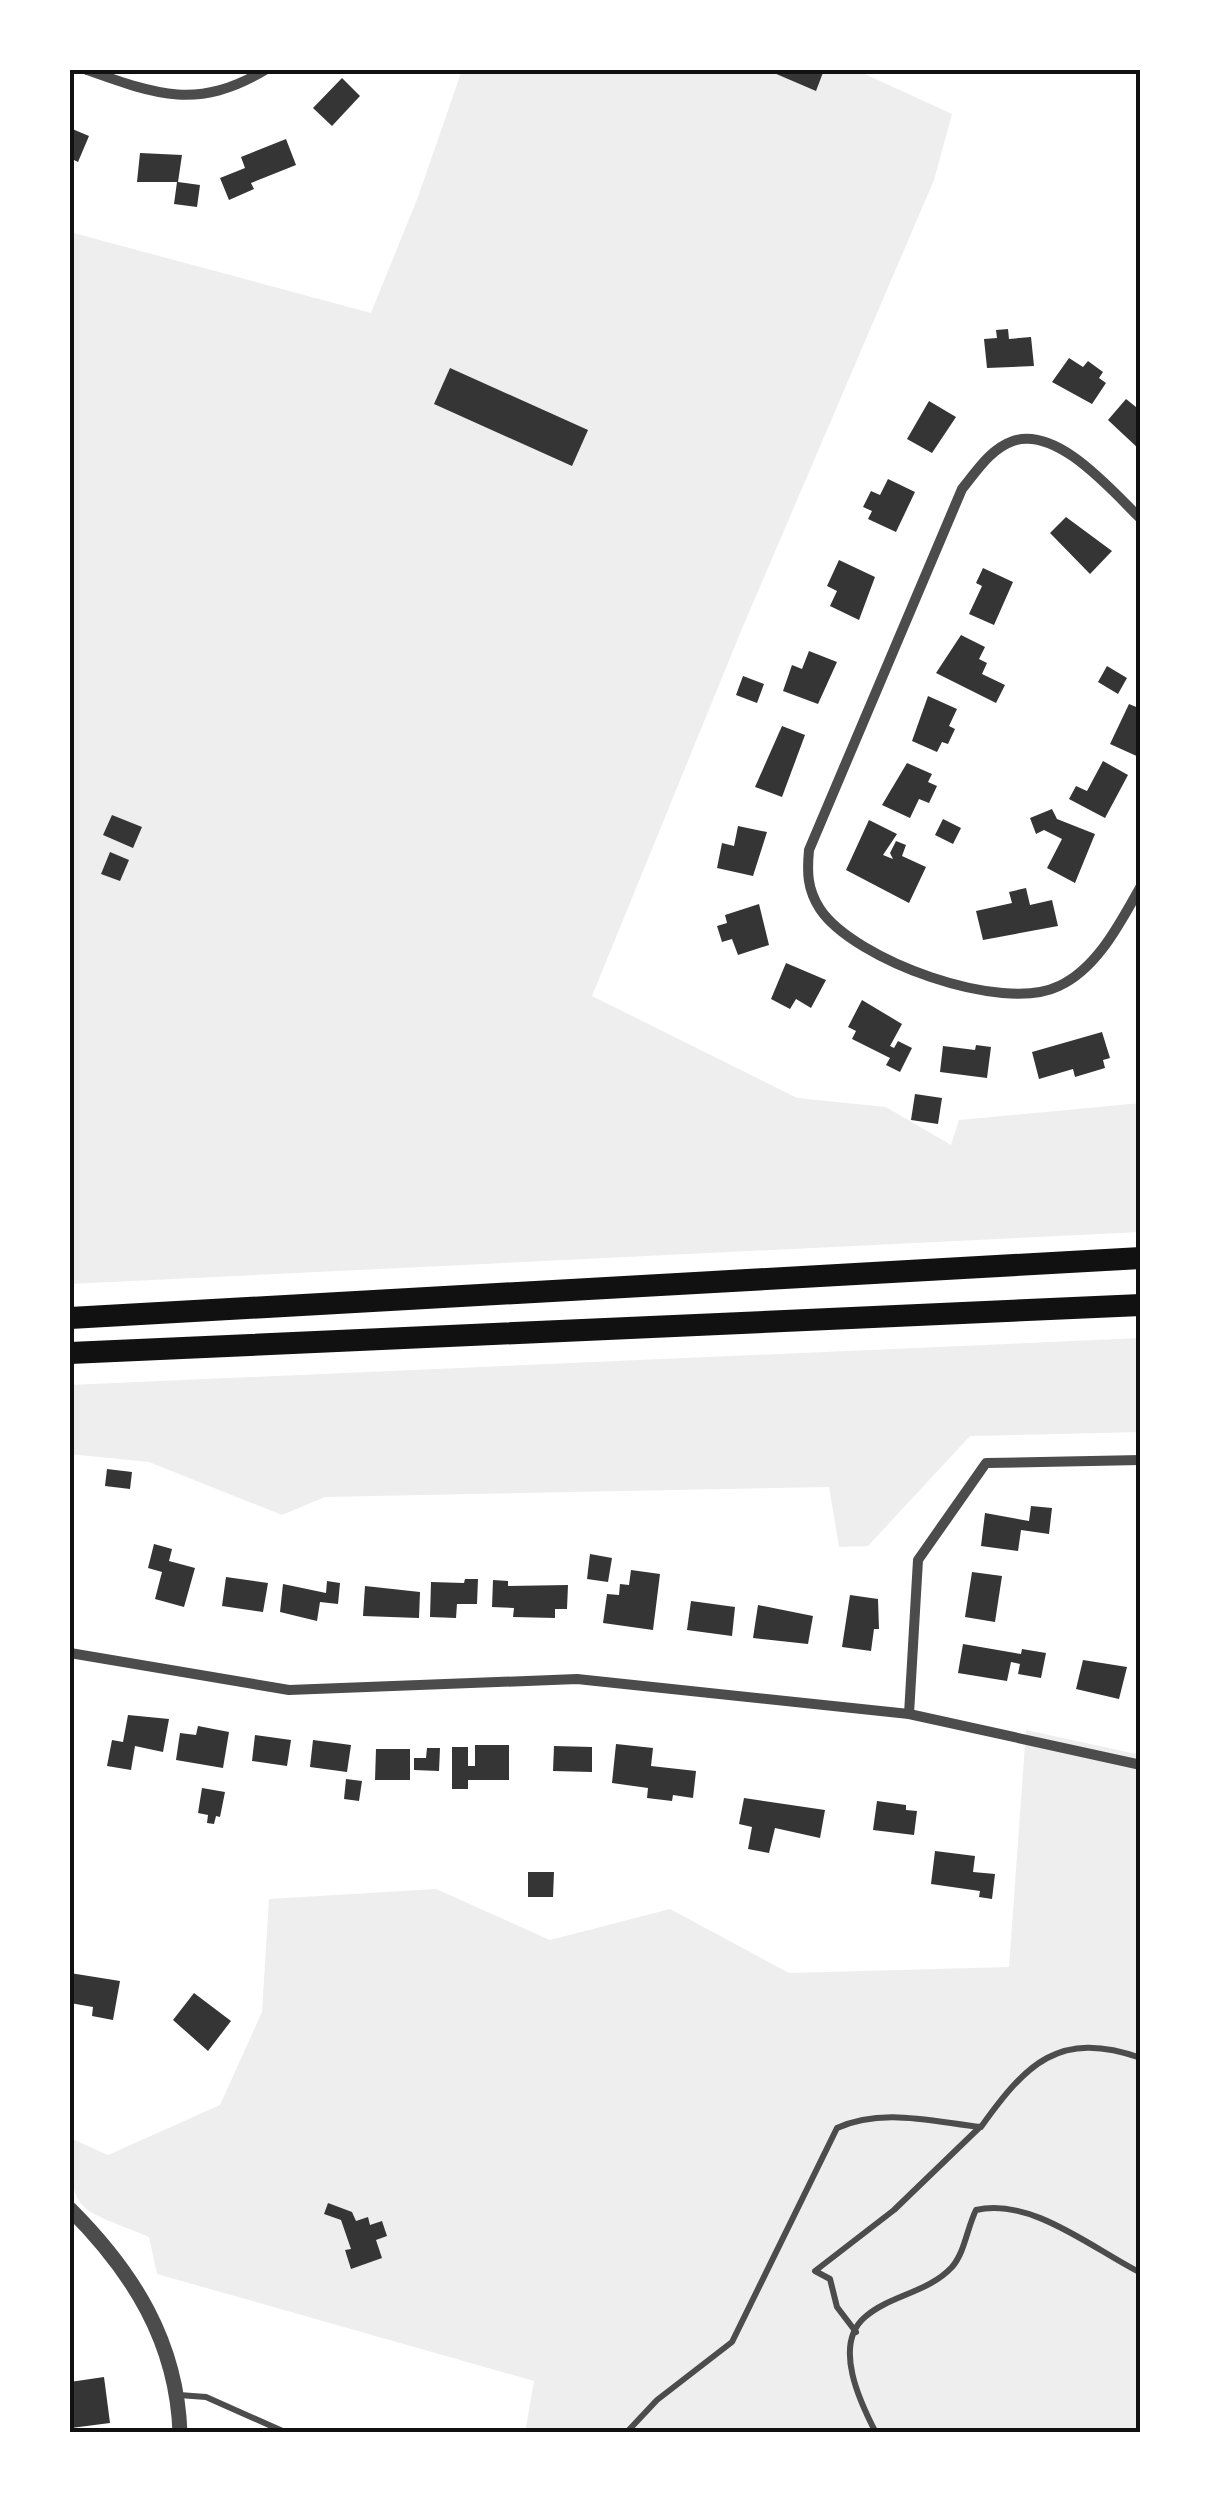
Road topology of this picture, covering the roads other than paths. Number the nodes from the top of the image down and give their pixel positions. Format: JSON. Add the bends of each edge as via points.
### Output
{"nodes":[{"id":1,"x":86,"y":70,"type":"edge"},
{"id":2,"x":265,"y":70,"type":"edge"},
{"id":3,"x":1141,"y":519,"type":"edge"},
{"id":4,"x":1141,"y":886,"type":"edge"},
{"id":5,"x":1141,"y":1258,"type":"edge"},
{"id":6,"x":1141,"y":1305,"type":"edge"},
{"id":7,"x":70,"y":1318,"type":"edge"},
{"id":8,"x":70,"y":1353,"type":"edge"},
{"id":9,"x":1141,"y":1460,"type":"edge"},
{"id":10,"x":70,"y":1654,"type":"edge"},
{"id":11,"x":910,"y":1714,"type":"junction"},
{"id":12,"x":1141,"y":1765,"type":"edge"},
{"id":13,"x":1141,"y":2058,"type":"edge"},
{"id":14,"x":981,"y":2127,"type":"junction"},
{"id":15,"x":70,"y":2208,"type":"edge"},
{"id":16,"x":1141,"y":2273,"type":"edge"},
{"id":17,"x":856,"y":2332,"type":"junction"},
{"id":18,"x":178,"y":2395,"type":"junction"},
{"id":19,"x":180,"y":2433,"type":"edge"},
{"id":20,"x":286,"y":2433,"type":"edge"},
{"id":21,"x":626,"y":2433,"type":"edge"},
{"id":22,"x":876,"y":2433,"type":"edge"}],
"edges":[{"from":1,"to":2,"type":"street","via":[[178,96],[228,92]]},
{"from":3,"to":4,"type":"street","via":[[1054,445],[1014,440],[986,459],[962,489],[816,832],[807,882],[821,910],[847,936],[904,966],[1012,996],[1058,987],[1088,964]]},
{"from":5,"to":7,"type":"highway"},
{"from":6,"to":8,"type":"highway"},
{"from":9,"to":11,"type":"street","via":[[986,1464],[918,1560]]},
{"from":10,"to":11,"type":"street","via":[[289,1690],[577,1679]]},
{"from":11,"to":12,"type":"street"},
{"from":13,"to":14,"type":"lane","via":[[1116,2048],[1075,2048],[1040,2058],[1017,2077]]},
{"from":14,"to":17,"type":"lane","via":[[894,2210],[816,2271],[830,2280],[837,2307]]},
{"from":14,"to":21,"type":"lane","via":[[887,2117],[857,2118],[837,2128],[732,2342]]},
{"from":15,"to":18,"type":"street","via":[[122,2266],[147,2306]]},
{"from":16,"to":17,"type":"lane","via":[[1019,2211],[992,2206],[976,2210],[950,2268],[863,2318]]},
{"from":17,"to":22,"type":"lane","via":[[856,2392]]},
{"from":18,"to":19,"type":"street"},
{"from":18,"to":20,"type":"lane","via":[[206,2397]]}]}
